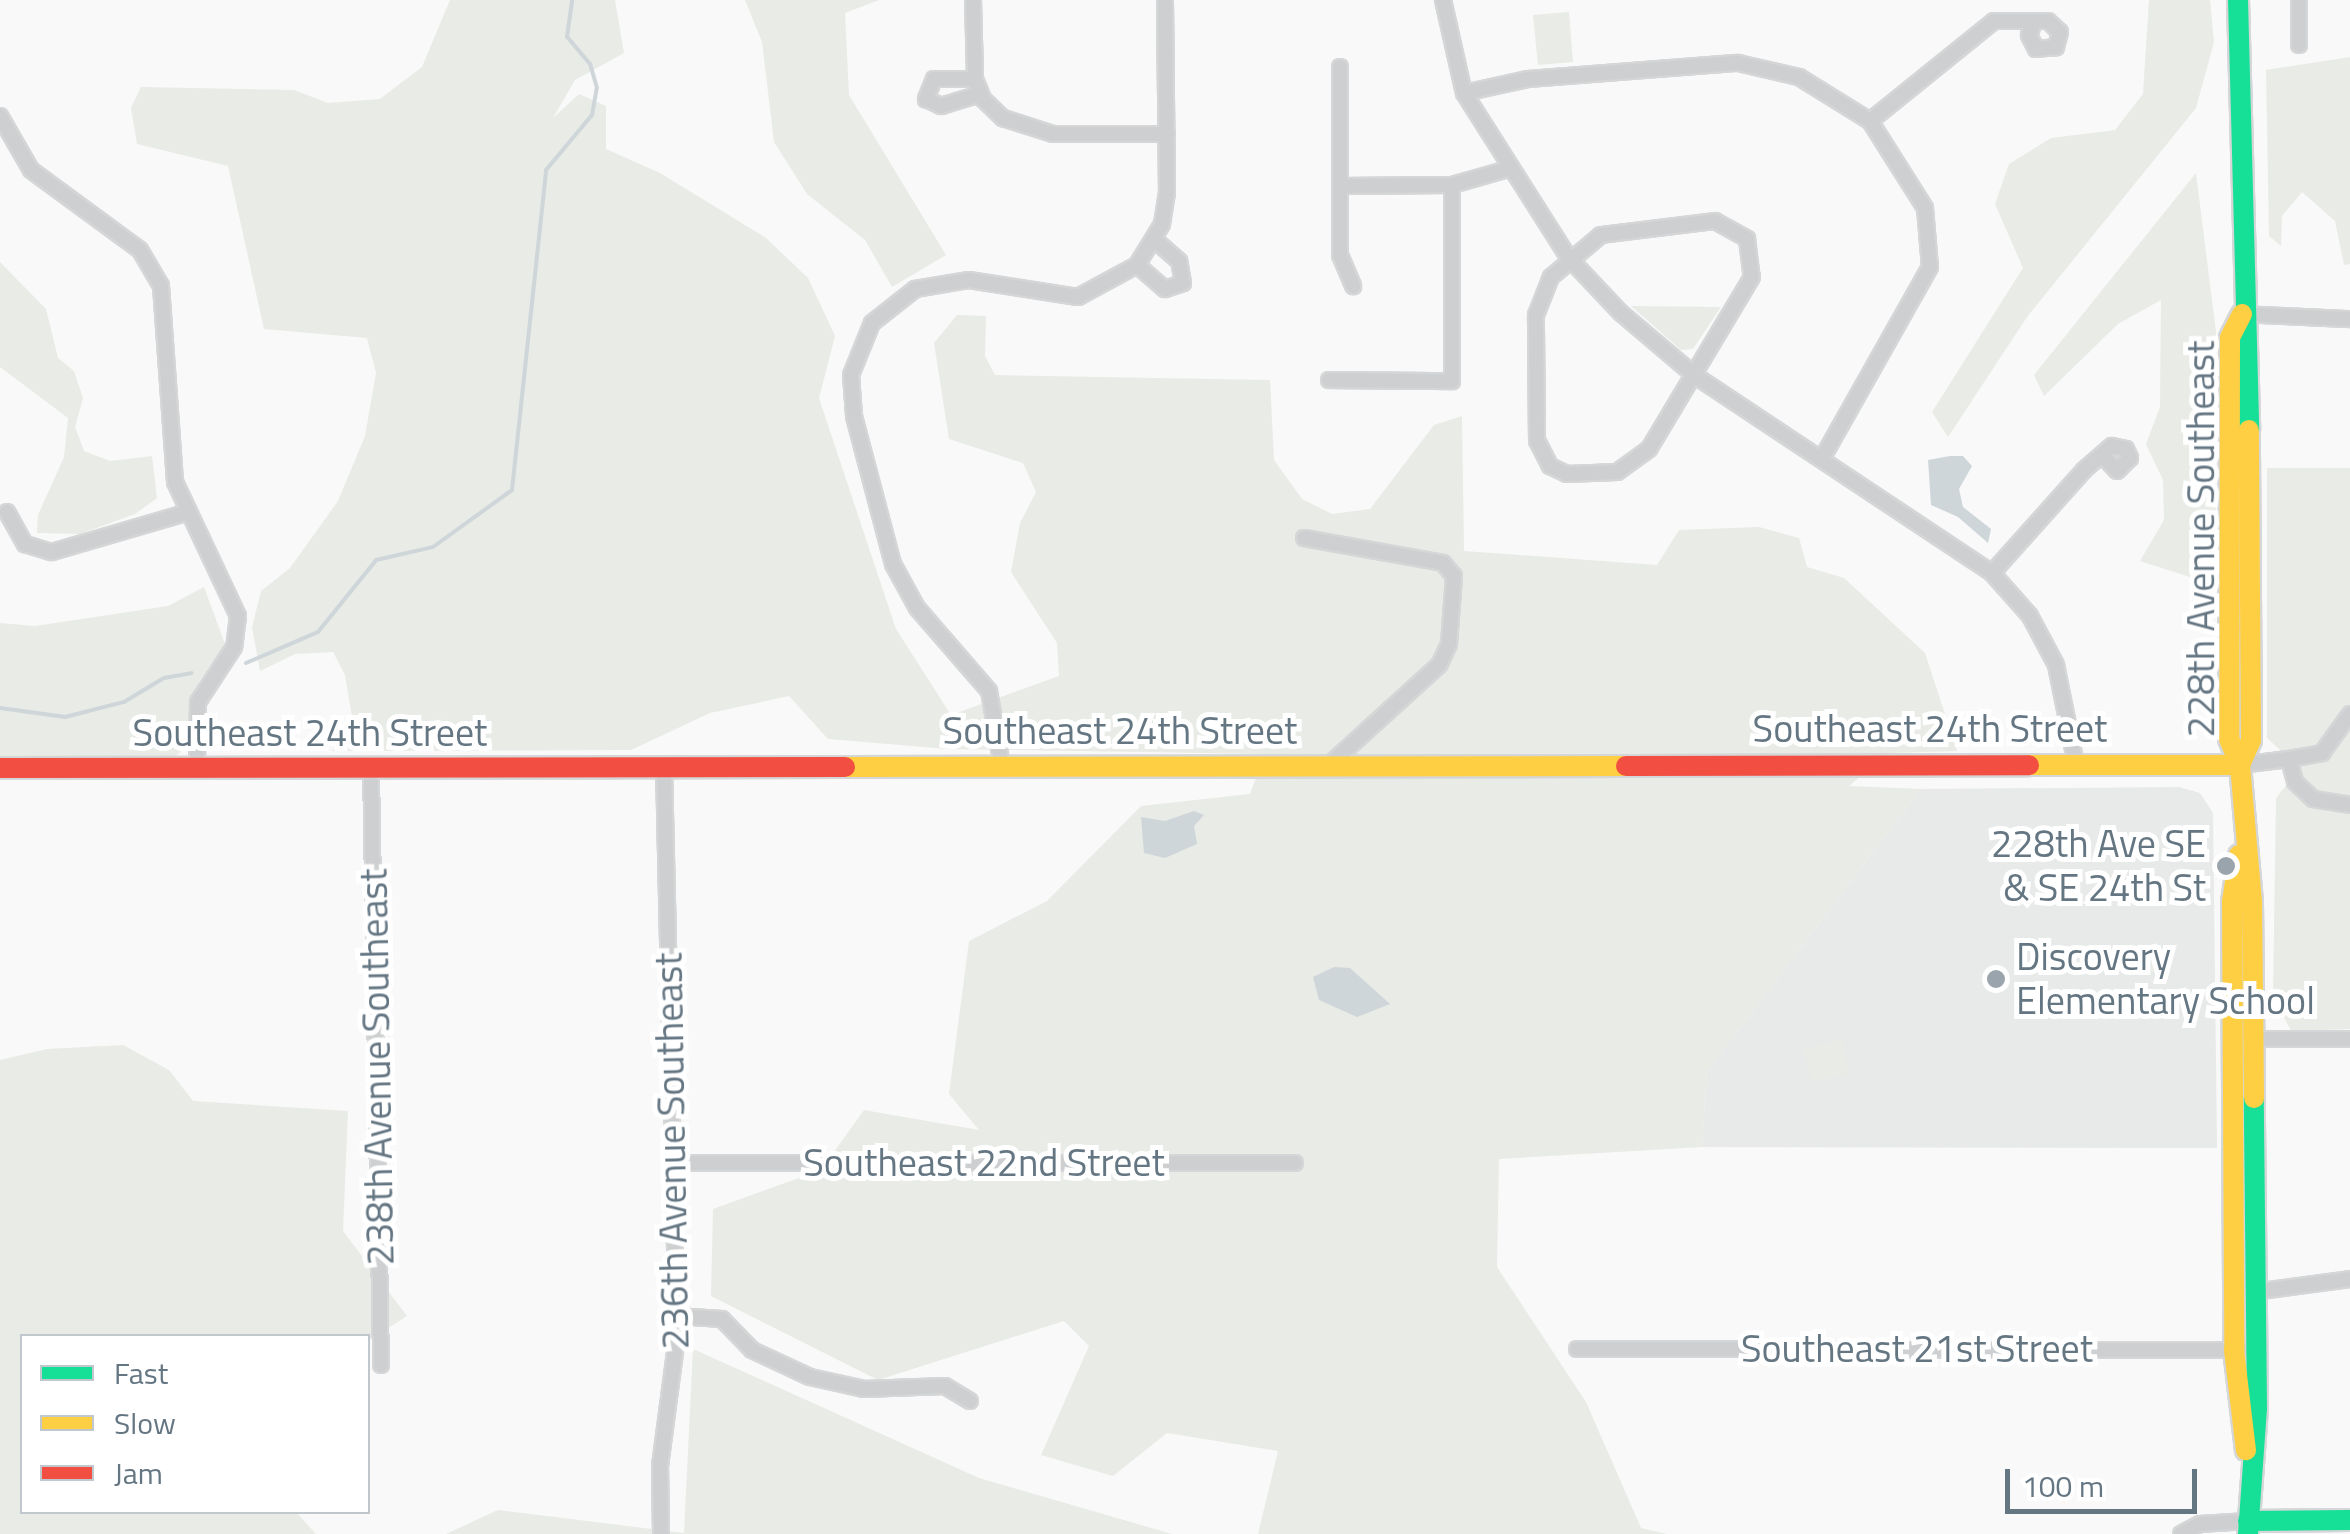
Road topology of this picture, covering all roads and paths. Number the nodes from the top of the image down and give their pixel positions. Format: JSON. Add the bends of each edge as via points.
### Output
{"nodes":[{"id":1,"x":973,"y":0,"type":"edge"},
{"id":2,"x":1166,"y":0,"type":"edge"},
{"id":3,"x":1443,"y":0,"type":"edge"},
{"id":4,"x":2238,"y":0,"type":"edge"},
{"id":5,"x":2299,"y":0,"type":"edge"},
{"id":6,"x":2033,"y":25,"type":"dead end"},
{"id":7,"x":2299,"y":46,"type":"dead end"},
{"id":8,"x":1340,"y":67,"type":"dead end"},
{"id":9,"x":1464,"y":93,"type":"junction"},
{"id":10,"x":0,"y":116,"type":"edge"},
{"id":11,"x":1870,"y":122,"type":"junction"},
{"id":12,"x":1167,"y":134,"type":"junction"},
{"id":13,"x":1508,"y":169,"type":"junction"},
{"id":14,"x":1340,"y":186,"type":"junction"},
{"id":15,"x":1452,"y":186,"type":"junction"},
{"id":16,"x":1154,"y":238,"type":"junction"},
{"id":17,"x":1568,"y":257,"type":"junction"},
{"id":18,"x":1140,"y":261,"type":"junction"},
{"id":19,"x":1352,"y":286,"type":"dead end"},
{"id":20,"x":2242,"y":314,"type":"junction"},
{"id":21,"x":2350,"y":319,"type":"edge"},
{"id":22,"x":1694,"y":374,"type":"junction"},
{"id":23,"x":1329,"y":380,"type":"dead end"},
{"id":24,"x":2105,"y":458,"type":"dead end"},
{"id":25,"x":1822,"y":459,"type":"junction"},
{"id":26,"x":7,"y":512,"type":"dead end"},
{"id":27,"x":185,"y":512,"type":"junction"},
{"id":28,"x":1304,"y":538,"type":"dead end"},
{"id":29,"x":1992,"y":573,"type":"junction"},
{"id":30,"x":2350,"y":714,"type":"edge"},
{"id":31,"x":2289,"y":759,"type":"junction"},
{"id":32,"x":2076,"y":764,"type":"junction"},
{"id":33,"x":2240,"y":765,"type":"junction"},
{"id":34,"x":1002,"y":766,"type":"junction"},
{"id":35,"x":1329,"y":766,"type":"junction"},
{"id":36,"x":664,"y":767,"type":"junction"},
{"id":37,"x":0,"y":768,"type":"edge"},
{"id":38,"x":197,"y":768,"type":"junction"},
{"id":39,"x":371,"y":768,"type":"junction"},
{"id":40,"x":2350,"y":805,"type":"edge"},
{"id":41,"x":2242,"y":834,"type":"junction"},
{"id":42,"x":2250,"y":1039,"type":"junction"},
{"id":43,"x":2350,"y":1039,"type":"edge"},
{"id":44,"x":2235,"y":1140,"type":"junction"},
{"id":45,"x":1295,"y":1162,"type":"dead end"},
{"id":46,"x":673,"y":1163,"type":"junction"},
{"id":47,"x":2253,"y":1218,"type":"junction"},
{"id":48,"x":2350,"y":1279,"type":"edge"},
{"id":49,"x":2254,"y":1292,"type":"junction"},
{"id":50,"x":676,"y":1316,"type":"junction"},
{"id":51,"x":1577,"y":1349,"type":"dead end"},
{"id":52,"x":2234,"y":1350,"type":"junction"},
{"id":53,"x":2257,"y":1350,"type":"junction"},
{"id":54,"x":382,"y":1365,"type":"dead end"},
{"id":55,"x":970,"y":1400,"type":"dead end"},
{"id":56,"x":2248,"y":1464,"type":"junction"},
{"id":57,"x":2350,"y":1520,"type":"edge"},
{"id":58,"x":2248,"y":1528,"type":"edge"},
{"id":59,"x":661,"y":1534,"type":"edge"},
{"id":60,"x":2181,"y":1534,"type":"edge"}],
"edges":[{"from":1,"to":12,"type":"street","via":[[977,87],[1003,118],[1032,130]]},
{"from":2,"to":12,"type":"street"},
{"from":3,"to":9,"type":"street"},
{"from":4,"to":20,"type":"street","name":"228th Avenue Southeast"},
{"from":5,"to":7,"type":"street"},
{"from":6,"to":11,"type":"street","via":[[2007,19],[1980,27]]},
{"from":8,"to":14,"type":"street"},
{"from":9,"to":11,"type":"street","via":[[1528,79],[1738,63],[1799,77]]},
{"from":9,"to":13,"type":"street"},
{"from":10,"to":27,"type":"street","via":[[17,150],[49,188],[154,267],[166,308],[173,468]]},
{"from":11,"to":25,"type":"street","via":[[1925,208],[1930,267]]},
{"from":12,"to":16,"type":"street","via":[[1167,192]]},
{"from":13,"to":15,"type":"street"},
{"from":13,"to":17,"type":"street"},
{"from":14,"to":15,"type":"street"},
{"from":14,"to":19,"type":"street","via":[[1340,255]]},
{"from":15,"to":23,"type":"street","via":[[1452,381]]},
{"from":16,"to":18,"type":"street"},
{"from":16,"to":18,"type":"street","via":[[1179,261],[1183,283],[1164,289]]},
{"from":17,"to":22,"type":"street","via":[[1621,314]]},
{"from":17,"to":22,"type":"street","via":[[1601,235],[1631,228],[1715,221],[1747,239],[1752,277]]},
{"from":17,"to":22,"type":"street","via":[[1542,292],[1536,314],[1537,441],[1550,466],[1599,474],[1640,460]]},
{"from":18,"to":34,"type":"street","via":[[1078,297],[952,280],[915,289],[872,323],[852,375],[854,416],[893,564],[918,608],[988,691]]},
{"from":20,"to":21,"type":"street"},
{"from":20,"to":33,"type":"street","name":"228th Avenue Southeast","via":[[2230,338],[2240,467],[2229,739]]},
{"from":22,"to":25,"type":"street"},
{"from":24,"to":29,"type":"street","via":[[2084,470]]},
{"from":25,"to":29,"type":"street"},
{"from":26,"to":27,"type":"street","via":[[25,544],[52,552]]},
{"from":27,"to":38,"type":"street","via":[[238,616],[234,647],[198,702]]},
{"from":28,"to":35,"type":"street","via":[[1452,566],[1449,644],[1440,665]]},
{"from":29,"to":32,"type":"street","via":[[2030,616],[2056,666]]},
{"from":30,"to":31,"type":"street","via":[[2322,753]]},
{"from":31,"to":33,"type":"street"},
{"from":31,"to":40,"type":"street","via":[[2296,782],[2314,799]]},
{"from":32,"to":33,"type":"street","name":"Southeast 24th Street"},
{"from":32,"to":35,"type":"street","name":"Southeast 24th Street"},
{"from":33,"to":41,"type":"street","name":"228th Avenue Southeast"},
{"from":34,"to":35,"type":"street","name":"Southeast 24th Street"},
{"from":34,"to":36,"type":"street","name":"Southeast 24th Street"},
{"from":36,"to":39,"type":"street","name":"Southeast 24th Street"},
{"from":36,"to":46,"type":"street","name":"236th Avenue Southeast"},
{"from":37,"to":38,"type":"street","name":"Southeast 24th Street"},
{"from":38,"to":39,"type":"street","name":"Southeast 24th Street"},
{"from":39,"to":54,"type":"street","name":"238th Avenue Southeast"},
{"from":41,"to":42,"type":"street","name":"228th Avenue Southeast","via":[[2252,903]]},
{"from":41,"to":44,"type":"street","name":"228th Avenue Southeast","via":[[2232,902]]},
{"from":42,"to":43,"type":"street"},
{"from":42,"to":47,"type":"street","name":"228th Avenue Southeast"},
{"from":44,"to":47,"type":"street"},
{"from":44,"to":52,"type":"street","name":"228th Avenue Southeast"},
{"from":45,"to":46,"type":"street","name":"Southeast 22nd Street"},
{"from":46,"to":50,"type":"street","name":"236th Avenue Southeast"},
{"from":47,"to":49,"type":"street","name":"228th Avenue Southeast"},
{"from":48,"to":49,"type":"street"},
{"from":49,"to":53,"type":"street","name":"228th Avenue Southeast"},
{"from":50,"to":55,"type":"street","via":[[722,1319],[764,1358],[822,1380],[864,1389],[945,1386]]},
{"from":50,"to":59,"type":"street","name":"236th Avenue Southeast","via":[[658,1493]]},
{"from":51,"to":52,"type":"street","name":"Southeast 21st Street"},
{"from":52,"to":53,"type":"street","name":"Southeast 21st Street"},
{"from":52,"to":56,"type":"street","name":"228th Avenue Southeast"},
{"from":53,"to":56,"type":"street","name":"228th Avenue Southeast"},
{"from":56,"to":58,"type":"street","name":"228th Avenue Southeast"},
{"from":57,"to":58,"type":"street"},
{"from":58,"to":60,"type":"street","via":[[2200,1524]]}]}
